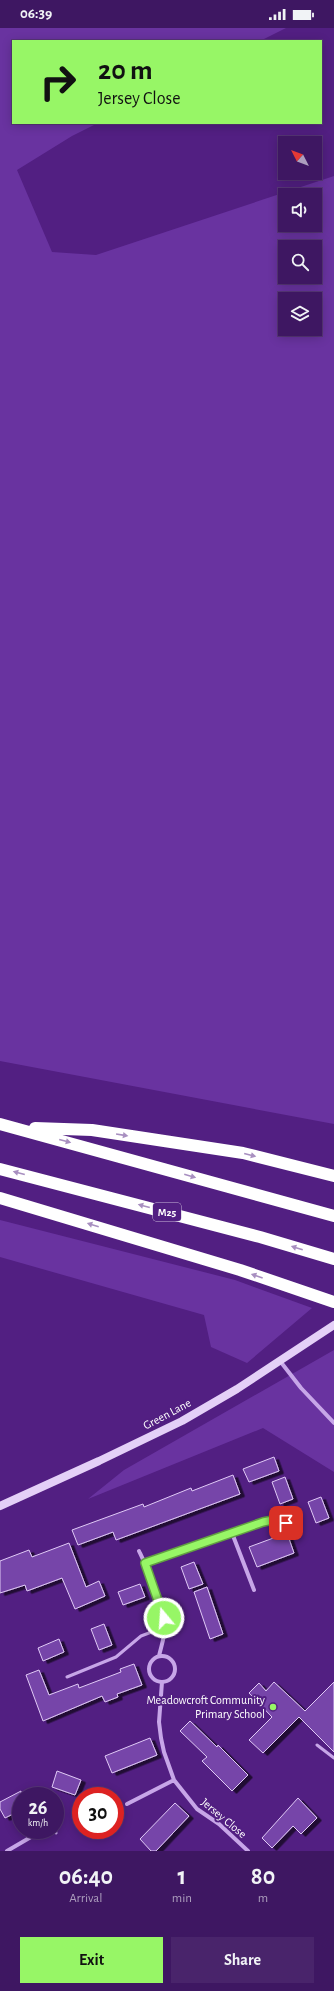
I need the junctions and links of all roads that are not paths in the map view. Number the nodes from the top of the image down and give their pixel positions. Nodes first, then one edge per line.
1 (0, 1124) edge
2 (13, 1127) junction
3 (0, 1169) edge
4 (334, 1176) edge
5 (0, 1198) edge
6 (334, 1216) edge
7 (334, 1259) edge
8 (334, 1302) edge
9 (334, 1325) edge
10 (280, 1361) junction
11 (334, 1423) edge
12 (0, 1506) edge
13 (232, 1533) junction
14 (297, 1538) dead end
15 (139, 1550) dead end
16 (145, 1563) junction
17 (254, 1590) dead end
18 (165, 1627) junction
19 (159, 1656) junction
20 (66, 1677) dead end
21 (162, 1682) junction
22 (317, 1745) dead end
23 (334, 1758) edge
24 (174, 1780) junction
25 (126, 1804) dead end
26 (27, 1839) edge
27 (6, 1851) edge
28 (248, 1851) edge

1 - 2 highway
2 -> 4 highway
2 -> 6 highway
7 -> 3 highway, M25
8 -> 5 highway
9 - 10 street, Green Lane
10 - 11 street
10 - 12 street, Green Lane
13 - 14 street
13 - 16 street
13 - 17 street
15 - 16 street
16 - 18 street
18 - 19 street
18 - 20 lane
19 - 21 street
19 - 21 street
21 - 24 street, Jersey Close
22 - 23 lane
24 - 25 street
24 - 28 street, Jersey Close
26 - 27 street

